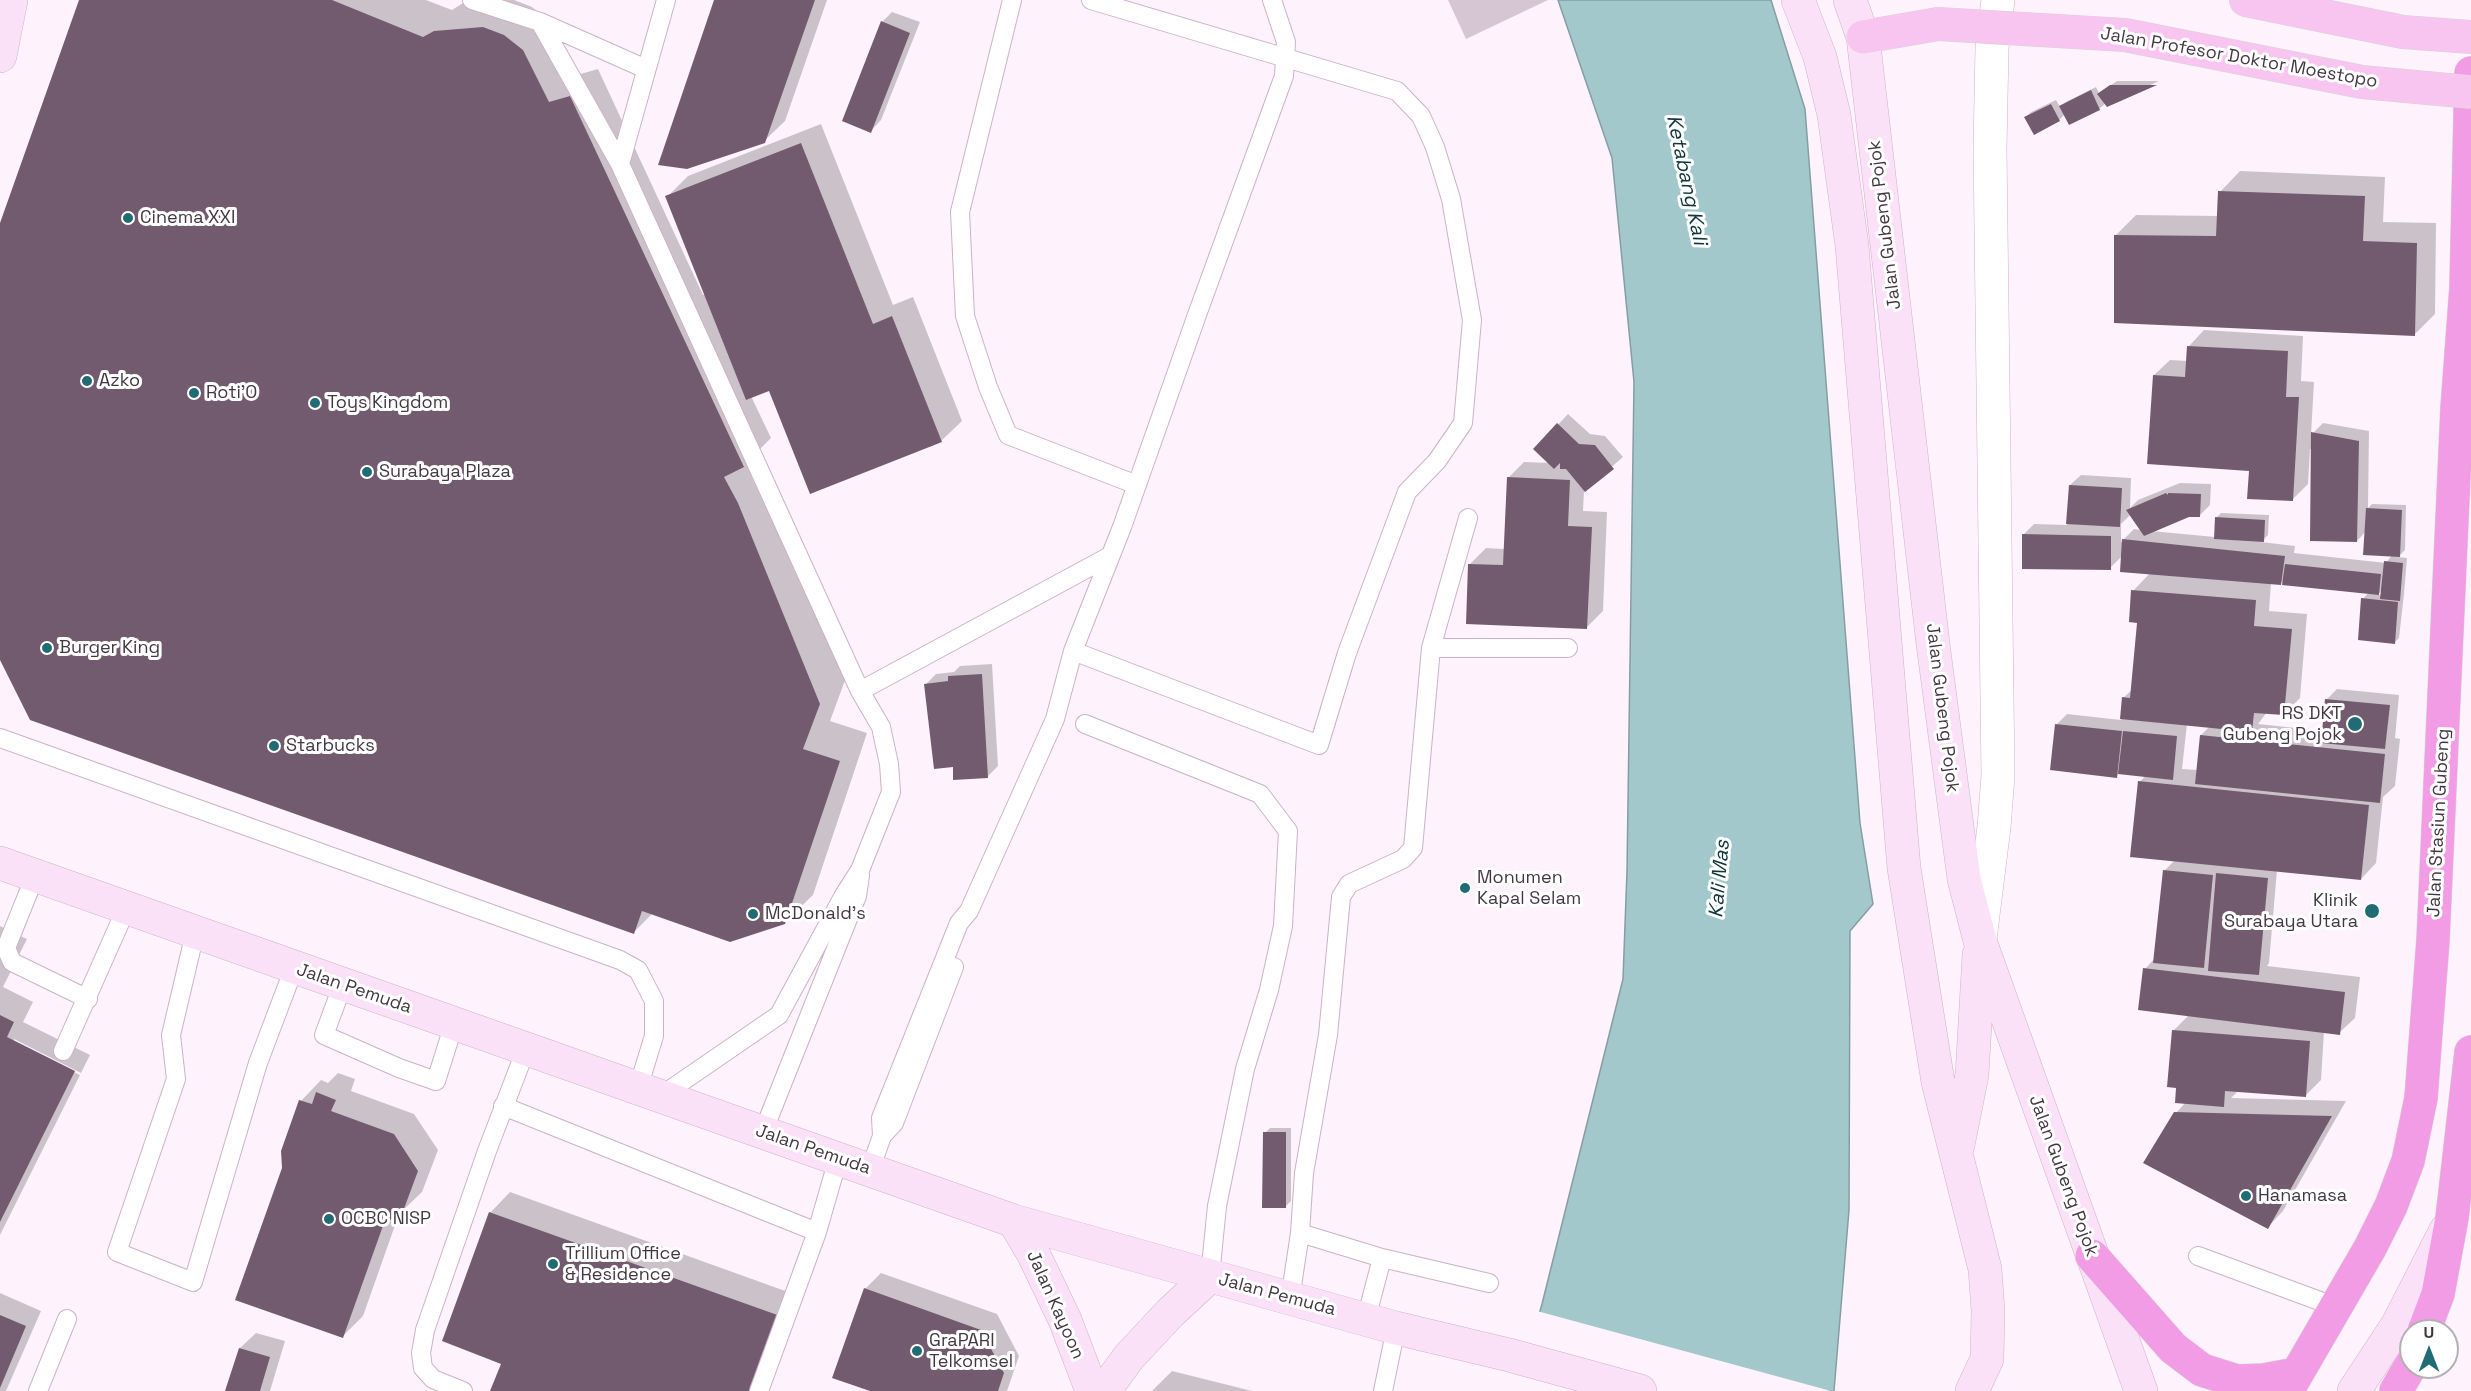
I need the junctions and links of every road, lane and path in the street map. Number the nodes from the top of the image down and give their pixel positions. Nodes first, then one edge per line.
1 (11, 0) edge
2 (472, 0) edge
3 (666, 0) edge
4 (1011, 0) edge
5 (1091, 0) edge
6 (1272, 0) edge
7 (1798, 0) edge
8 (1850, 0) edge
9 (1998, 0) edge
10 (2246, 0) edge
11 (540, 22) junction
12 (1863, 37) junction
13 (2471, 37) edge
14 (0, 56) edge
15 (1286, 57) junction
16 (646, 69) junction
17 (2471, 73) edge
18 (2471, 92) edge
19 (620, 164) junction
20 (1137, 485) junction
21 (1468, 518) dead end
22 (1110, 556) junction
23 (1431, 648) junction
24 (1568, 648) dead end
25 (1072, 651) junction
26 (860, 692) junction
27 (1085, 724) dead end
28 (0, 738) edge
29 (0, 863) edge
30 (860, 870) junction
31 (35, 876) junction
32 (126, 909) junction
33 (195, 933) junction
34 (1980, 941) junction
35 (294, 968) junction
36 (342, 984) junction
37 (88, 999) junction
38 (454, 1024) junction
39 (526, 1049) junction
40 (63, 1051) dead end
41 (2471, 1052) edge
42 (649, 1092) junction
43 (503, 1106) junction
44 (764, 1132) junction
45 (1956, 1153) junction
46 (838, 1159) junction
47 (870, 1170) junction
48 (2452, 1218) junction
49 (1014, 1221) junction
50 (817, 1232) junction
51 (1300, 1233) junction
52 (2092, 1256) junction
53 (2198, 1256) dead end
54 (1382, 1257) junction
55 (1209, 1276) junction
56 (1490, 1283) dead end
57 (1290, 1299) junction
58 (2336, 1306) junction
59 (67, 1318) dead end
60 (2429, 1319) edge
61 (1381, 1323) junction
62 (2292, 1382) edge
63 (38, 1391) edge
64 (463, 1391) edge
65 (759, 1391) edge
66 (1092, 1391) edge
67 (1104, 1391) edge
68 (1383, 1391) edge
69 (1640, 1391) edge
70 (1971, 1391) edge
71 (2141, 1391) edge
72 (2354, 1391) edge

1 - 14 main road
2 - 11 lane
3 - 16 lane
4 - 20 lane
5 - 15 lane
6 - 15 lane
7 - 45 main road, Jalan Gubeng Pojok
8 - 12 main road, Jalan Gubeng Pojok
9 - 34 street
10 - 13 main road
11 - 16 lane
11 - 19 lane
12 - 18 main road, Jalan Profesor Doktor Moestopo, bridge
12 - 34 main road, Jalan Gubeng Pojok
15 - 20 lane
15 - 25 lane
16 - 19 lane
17 - 58 highway, Jalan Stasiun Gubeng
19 - 26 lane
20 - 22 lane
21 - 23 lane
22 - 25 lane
22 - 26 lane
23 - 24 lane
23 - 51 lane
25 - 47 lane
26 - 30 lane
27 - 55 lane
28 - 42 lane
29 - 31 main road, Jalan Pemuda
30 - 42 lane
30 - 44 lane
31 - 32 main road, Jalan Pemuda
31 - 37 lane
32 - 33 main road, Jalan Pemuda
32 - 37 lane
33 - 35 main road, Jalan Pemuda
33 - 35 lane
34 - 45 main road
34 - 52 main road, Jalan Gubeng Pojok
35 - 36 main road, Jalan Pemuda
36 - 38 main road, Jalan Pemuda
36 - 38 lane
37 - 40 lane
38 - 39 main road, Jalan Pemuda
39 - 42 main road, Jalan Pemuda
39 - 43 lane
41 - 48 highway
42 - 44 main road, Jalan Pemuda
43 - 50 lane
43 - 64 lane
44 - 46 main road, Jalan Pemuda
45 - 70 main road, Jalan Gubeng Pojok
46 - 47 main road, Jalan Pemuda
46 - 50 lane
47 - 49 main road, Jalan Pemuda
48 - 60 highway
48 - 72 main road
49 - 55 main road, Jalan Pemuda
49 - 66 main road, Jalan Kayoon
50 - 65 lane
51 - 54 lane
51 - 57 lane
52 - 62 highway
52 - 71 main road, Jalan Gubeng Pojok
53 - 58 lane
54 - 56 lane
54 - 61 lane
55 - 57 main road, Jalan Pemuda
55 - 67 main road
57 - 61 main road, Jalan Pemuda
58 - 62 highway, Jalan Stasiun Gubeng
59 - 63 lane
61 - 68 lane
61 - 69 main road, Jalan Pemuda

